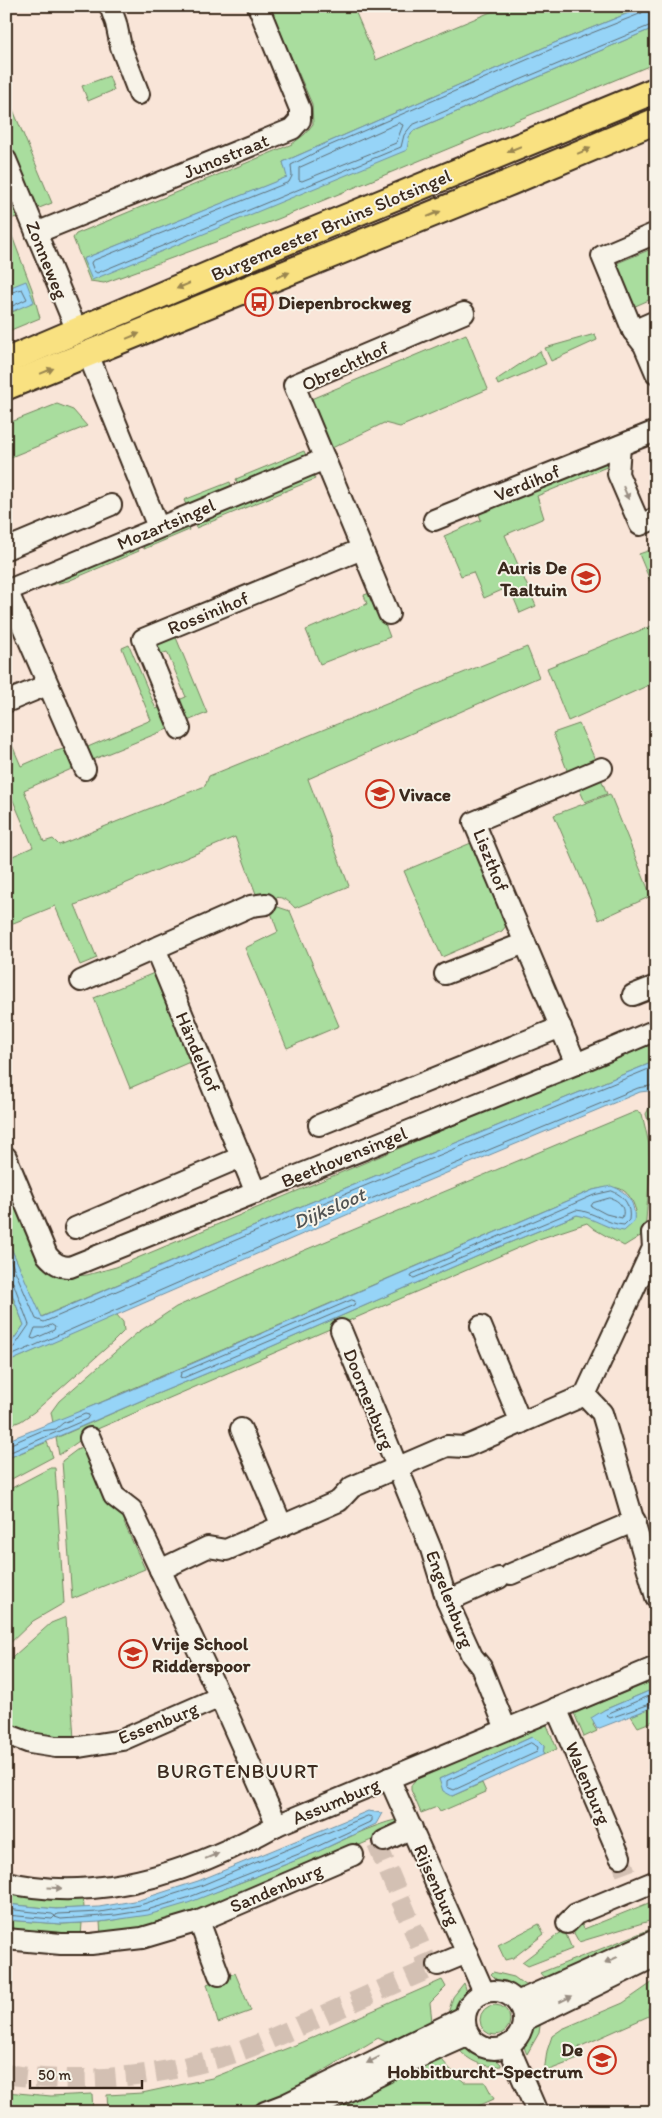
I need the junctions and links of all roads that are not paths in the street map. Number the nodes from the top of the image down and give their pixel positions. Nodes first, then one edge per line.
1 (110, 6) edge
2 (258, 6) edge
3 (656, 90) edge
4 (139, 94) dead end
5 (656, 120) edge
6 (6, 160) edge
7 (36, 233) junction
8 (656, 234) edge
9 (464, 313) dead end
10 (656, 321) edge
11 (77, 331) junction
12 (633, 331) junction
13 (88, 354) junction
14 (6, 361) edge
15 (656, 373) edge
16 (6, 387) edge
17 (656, 431) edge
18 (620, 446) junction
19 (325, 459) junction
20 (111, 505) dead end
21 (656, 518) edge
22 (434, 520) dead end
23 (158, 527) junction
24 (6, 549) edge
25 (362, 549) junction
26 (7, 590) edge
27 (389, 614) dead end
28 (47, 685) junction
29 (6, 702) edge
30 (180, 729) dead end
31 (602, 768) dead end
32 (85, 769) dead end
33 (266, 904) dead end
34 (525, 943) junction
35 (155, 948) junction
36 (445, 974) dead end
37 (81, 981) dead end
38 (656, 986) edge
39 (633, 995) dead end
40 (561, 1027) junction
41 (656, 1030) edge
42 (576, 1064) junction
43 (319, 1125) dead end
44 (6, 1157) edge
45 (241, 1157) junction
46 (256, 1193) junction
47 (75, 1228) dead end
48 (652, 1233) dead end
49 (481, 1326) dead end
50 (341, 1330) dead end
51 (584, 1395) junction
52 (521, 1423) junction
53 (241, 1429) dead end
54 (90, 1438) dead end
55 (398, 1468) junction
56 (635, 1521) junction
57 (282, 1526) junction
58 (160, 1570) junction
59 (656, 1597) edge
60 (447, 1600) junction
61 (656, 1667) edge
62 (220, 1697) junction
63 (556, 1708) junction
64 (506, 1729) junction
65 (6, 1734) edge
66 (389, 1778) junction
67 (277, 1825) junction
68 (412, 1828) junction
69 (384, 1840) dead end
70 (353, 1855) dead end
71 (627, 1873) junction
72 (656, 1881) edge
73 (6, 1882) edge
74 (199, 1921) junction
75 (567, 1923) dead end
76 (6, 1939) edge
77 (656, 1940) edge
78 (467, 1952) junction
79 (656, 1956) edge
80 (438, 1965) tunnel mouth
81 (219, 1975) dead end
82 (484, 1992) junction
83 (517, 2002) junction
84 (523, 2022) junction
85 (467, 2026) junction
86 (508, 2045) junction
87 (265, 2112) edge
88 (306, 2112) edge
89 (537, 2112) edge

1 - 4 street
2 - 7 street, Junostraat
3 -> 11 main road, Burgemeester Bruins Slotsingel
13 -> 5 main road, Burgemeester Bruins Slotsingel
6 - 7 street, Zonneweg
7 - 11 street, Zonneweg
8 - 12 street
9 - 19 street, Obrechthof
10 - 12 street
11 - 13 main road
11 - 14 main road, Burgemeester Bruins Slotsingel
12 - 15 street
16 -> 13 main road, Burgemeester Bruins Slotsingel
13 - 23 street
17 - 18 street, Verdihof
18 -> 21 street
18 - 22 street, Verdihof
19 - 23 street, Mozartsingel
19 - 25 street
20 - 24 street
23 - 26 street, Mozartsingel
25 - 27 street
25 - 30 street, Rossinihof
26 - 28 street
28 - 29 street
28 - 32 street
31 - 34 street, Liszthof
33 - 35 street
34 - 36 street
34 - 40 street, Liszthof
35 - 37 street
35 - 45 street, Händelhof
38 - 39 street
40 - 42 street, Liszthof
40 - 43 street
41 - 42 street, Beethovensingel
42 - 46 street, Beethovensingel
44 - 46 street, Beethovensingel
45 - 46 street, Händelhof
45 - 47 street
48 - 51 street
49 - 52 street
50 - 55 street, Doornenburg
51 - 52 street, Doornenburg
51 - 56 street
52 - 55 street, Doornenburg
53 - 57 street
54 - 58 street
55 - 57 street, Doornenburg
55 - 60 street, Engelenburg
56 - 59 street
56 - 60 street
57 - 58 street, Doornenburg
58 - 62 street, Essenburg
60 - 64 street, Engelenburg
61 - 63 street, Assumburg
62 - 65 street, Essenburg
62 - 67 street, Essenburg
63 - 64 street, Assumburg
63 - 71 street, Walenburg
64 - 66 street, Assumburg
66 - 67 street, Assumburg
66 - 68 street, Rijsenburg
73 -> 67 street, Assumburg
68 - 69 street
68 - 78 street, Rijsenburg
70 - 74 street, Sandenburg
71 - 72 street
71 - 75 street
74 - 76 street, Sandenburg
74 - 81 street
77 -> 83 street
78 - 80 street
78 - 82 street, Rijsenburg
84 -> 79 street
82 - 83 street
82 - 85 street
83 - 84 street
84 - 86 street
85 - 86 street
85 -> 87 street
85 - 88 street
86 - 89 street

